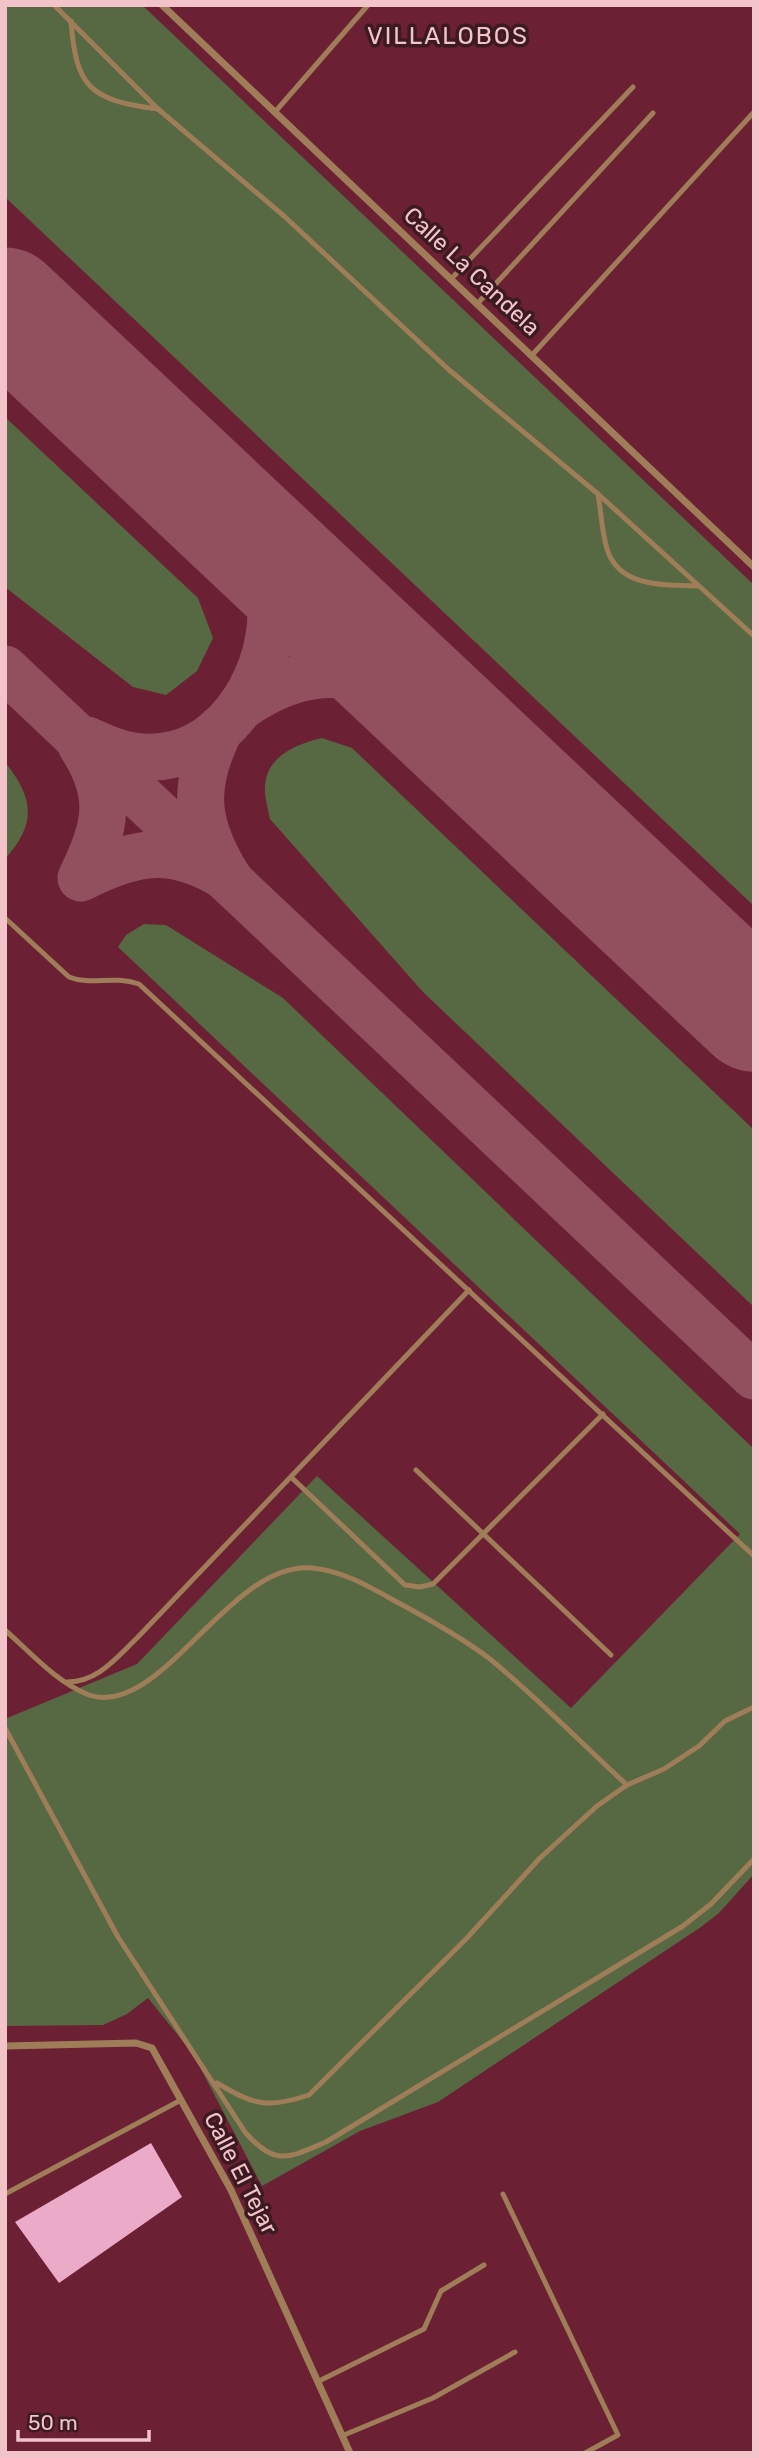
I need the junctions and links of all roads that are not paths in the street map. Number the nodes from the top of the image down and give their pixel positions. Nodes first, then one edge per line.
1 (54, 5) edge
2 (162, 5) edge
3 (368, 5) edge
4 (71, 21) junction
5 (632, 87) dead end
6 (158, 109) junction
7 (275, 112) junction
8 (754, 112) edge
9 (653, 113) dead end
10 (452, 278) junction
11 (478, 303) junction
12 (533, 354) junction
13 (597, 494) junction
14 (754, 566) edge
15 (698, 586) junction
16 (754, 636) edge
17 (5, 918) edge
18 (469, 1290) junction
19 (603, 1414) junction
20 (415, 1470) dead end
21 (292, 1478) junction
22 (483, 1533) junction
23 (754, 1556) edge
24 (5, 1630) edge
25 (611, 1655) dead end
26 (64, 1682) junction
27 (754, 1707) edge
28 (5, 1728) edge
29 (627, 1785) junction
30 (754, 1858) edge
31 (5, 2046) edge
32 (214, 2082) junction
33 (182, 2099) junction
34 (5, 2194) edge
35 (503, 2194) dead end
36 (484, 2265) dead end
37 (515, 2352) dead end
38 (319, 2381) junction
39 (344, 2435) junction
40 (350, 2453) edge
41 (585, 2453) edge

1 - 4 lane
2 - 7 street, Calle La Candela
3 - 7 lane
4 - 6 lane
4 - 6 lane
5 - 10 lane
6 - 13 lane
7 - 10 street, Calle La Candela
8 - 12 lane
9 - 11 lane
10 - 11 street, Calle La Candela
11 - 12 street, Calle La Candela
12 - 14 street, Calle La Candela
13 - 15 lane
13 - 15 lane
15 - 16 lane
17 - 18 lane
18 - 19 lane
18 - 21 lane
19 - 22 lane
19 - 23 lane
20 - 22 lane
21 - 22 lane
21 - 26 lane
22 - 25 lane
24 - 26 lane
26 - 29 lane
27 - 29 lane
28 - 32 lane
29 - 32 lane
30 - 32 lane
31 - 33 street, Calle El Tejar
33 - 34 lane
33 - 38 street, Calle El Tejar
35 - 41 lane
36 - 38 lane
37 - 39 lane
38 - 39 street, Calle El Tejar
39 - 40 street, Calle El Tejar

